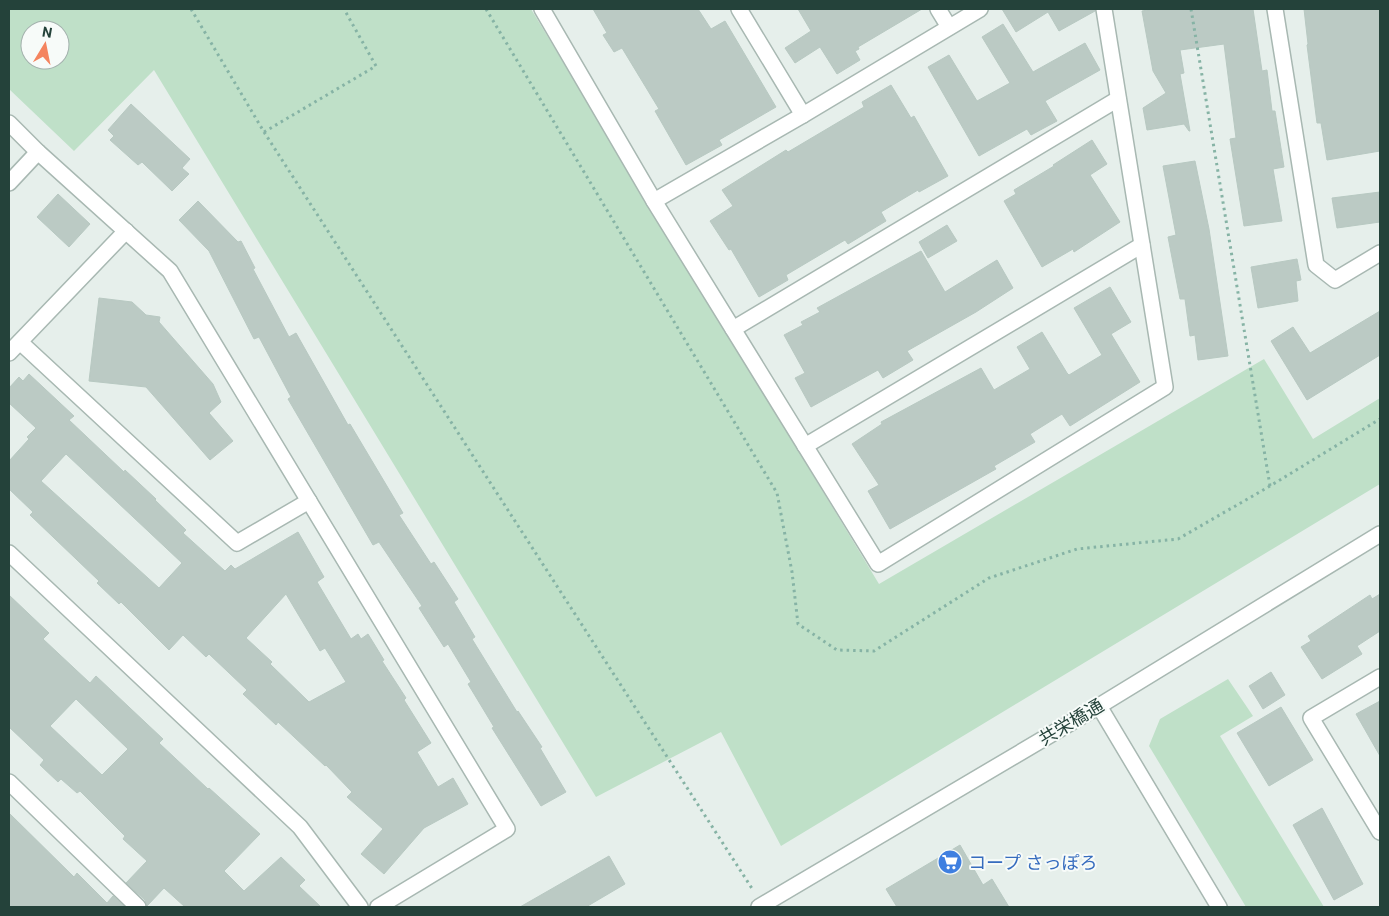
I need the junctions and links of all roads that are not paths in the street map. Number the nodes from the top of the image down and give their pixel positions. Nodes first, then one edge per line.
1 (542, 9) edge
2 (739, 9) edge
3 (938, 9) edge
4 (980, 9) edge
5 (1104, 9) edge
6 (1275, 9) edge
7 (949, 27) junction
8 (1118, 99) junction
9 (803, 115) junction
10 (9, 123) edge
11 (38, 152) junction
12 (9, 182) edge
13 (654, 202) junction
14 (126, 231) junction
15 (1142, 245) junction
16 (1380, 253) edge
17 (733, 329) junction
18 (20, 342) junction
19 (9, 353) edge
20 (805, 446) junction
21 (309, 501) junction
22 (1380, 534) edge
23 (9, 553) edge
24 (1380, 677) edge
25 (1099, 706) junction
26 (9, 782) edge
27 (1380, 832) edge
28 (770, 904) edge
29 (138, 907) edge
30 (360, 907) edge
31 (378, 907) edge
32 (1219, 907) edge

1 - 13 street
2 - 9 street
3 - 7 street
4 - 7 street
5 - 8 street
6 - 16 street
7 - 9 street
8 - 15 street
8 - 17 street
9 - 13 street
10 - 11 street
11 - 12 street
11 - 14 street
13 - 17 street
14 - 18 street
14 - 21 street
15 - 20 street
15 - 20 street
17 - 20 street
18 - 19 street
18 - 21 street
21 - 31 street
22 - 25 street, 共栄橋通
23 - 30 street
24 - 27 street
25 - 28 street, 共栄橋通
25 - 32 street
26 - 29 street

